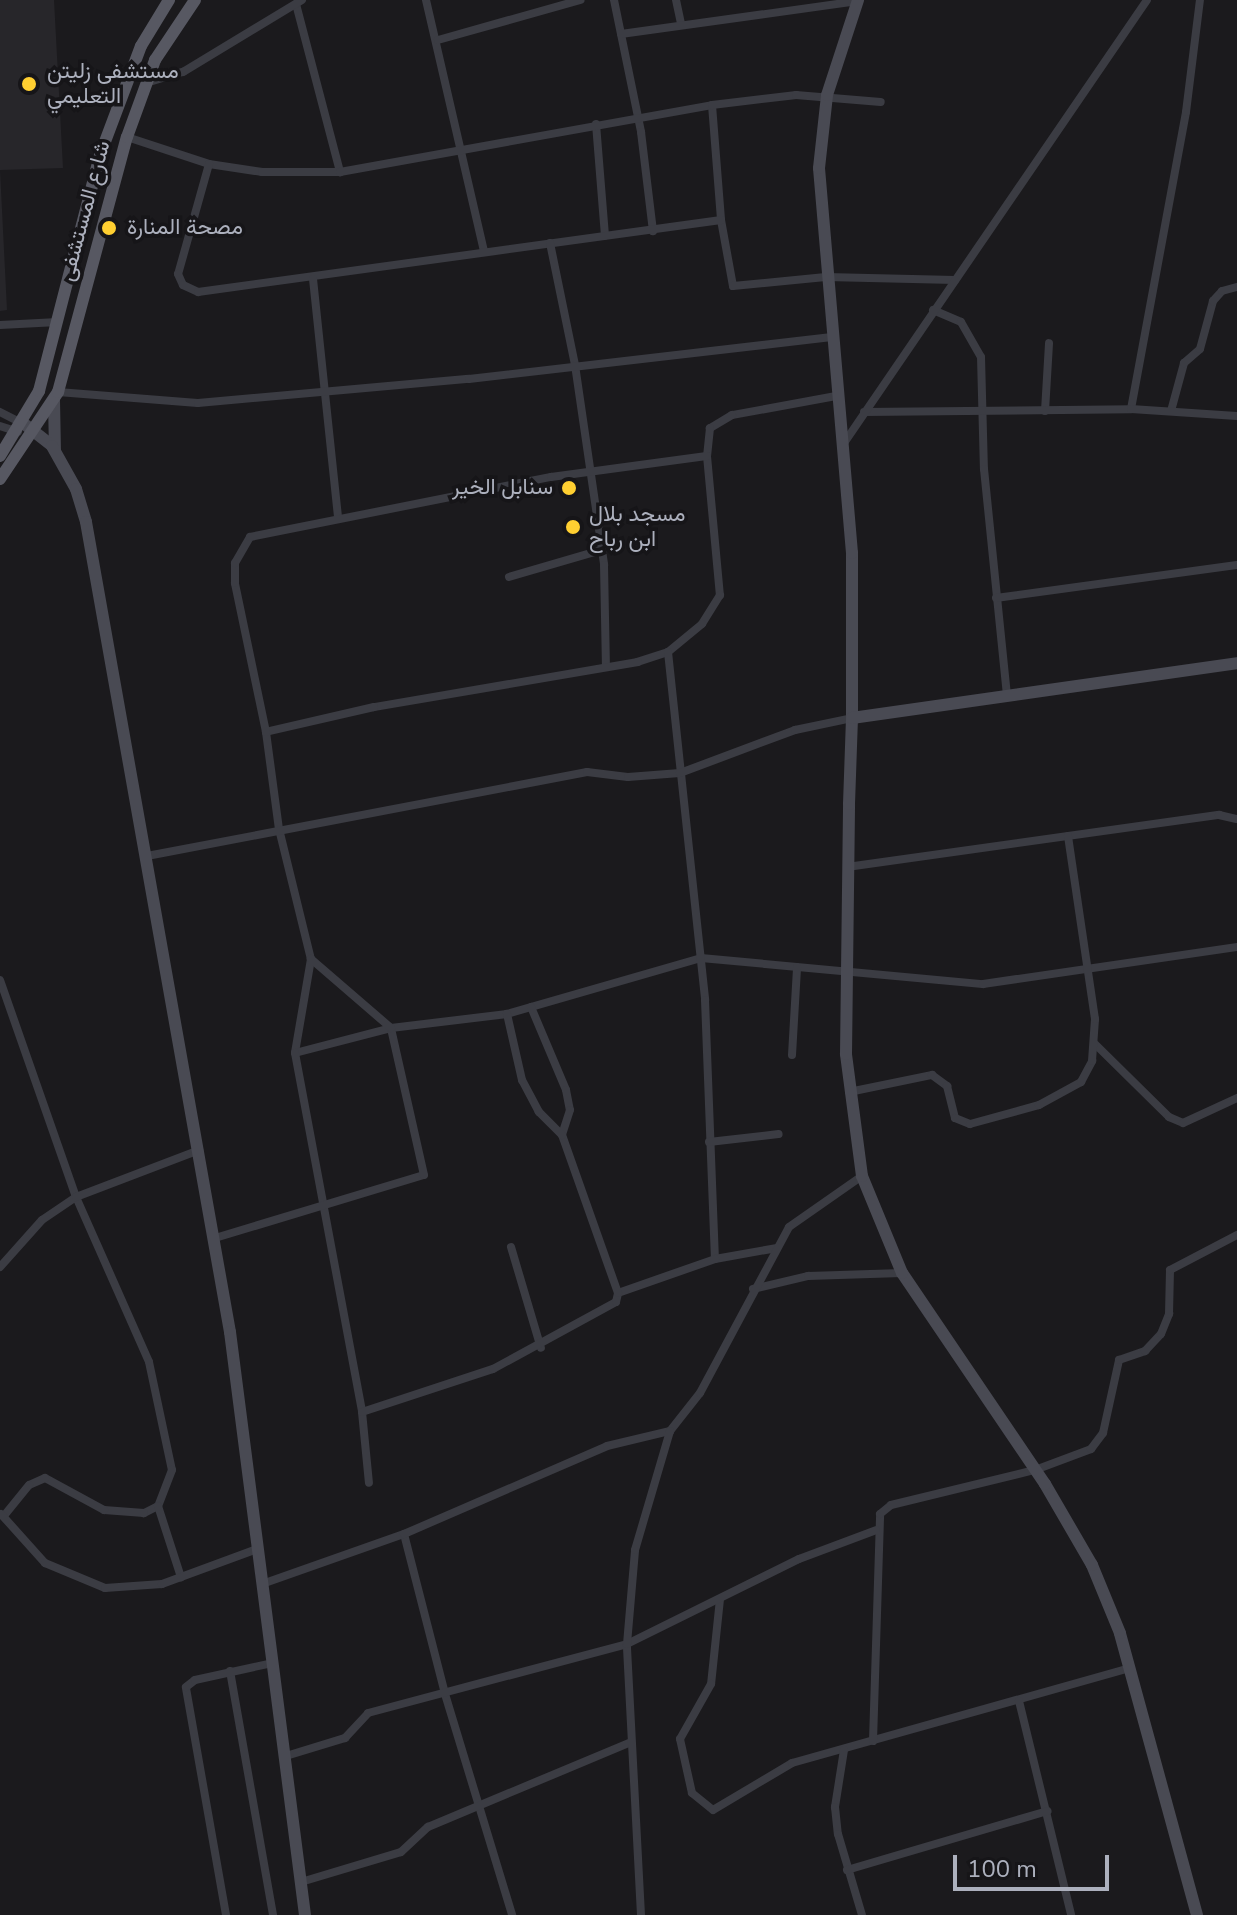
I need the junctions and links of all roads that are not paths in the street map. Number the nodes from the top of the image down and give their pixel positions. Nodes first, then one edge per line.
1 (169, 0) edge
2 (195, 0) edge
3 (426, 0) edge
4 (580, 0) edge
5 (614, 0) edge
6 (676, 0) edge
7 (1147, 0) edge
8 (1200, 0) edge
9 (858, 1) edge
10 (299, 2) edge
11 (681, 23) junction
12 (621, 34) junction
13 (438, 40) junction
14 (146, 83) junction
15 (827, 95) junction
16 (881, 102) dead end
17 (712, 105) junction
18 (637, 118) junction
19 (596, 124) junction
20 (127, 137) junction
21 (461, 148) junction
22 (209, 164) junction
23 (340, 172) junction
24 (721, 220) junction
25 (653, 231) junction
26 (605, 236) junction
27 (550, 243) junction
28 (484, 251) junction
29 (826, 277) junction
30 (313, 279) junction
31 (955, 280) junction
32 (1237, 287) edge
33 (933, 310) junction
34 (58, 322) junction
35 (0, 325) edge
36 (830, 337) junction
37 (1049, 343) dead end
38 (575, 365) junction
39 (327, 393) junction
40 (56, 396) junction
41 (836, 396) junction
42 (1131, 409) junction
43 (1045, 411) junction
44 (1171, 411) junction
45 (0, 412) edge
46 (864, 412) junction
47 (985, 414) junction
48 (1237, 416) edge
49 (0, 426) edge
50 (20, 427) junction
51 (33, 435) junction
52 (842, 447) junction
53 (55, 450) junction
54 (0, 456) edge
55 (707, 456) junction
56 (588, 470) junction
57 (0, 479) edge
58 (338, 518) junction
59 (598, 551) junction
60 (1237, 565) edge
61 (509, 577) dead end
62 (996, 598) junction
63 (668, 652) junction
64 (1237, 663) edge
65 (606, 667) junction
66 (1007, 694) junction
67 (852, 718) junction
68 (266, 732) junction
69 (680, 773) junction
70 (1237, 819) edge
71 (279, 829) junction
72 (1068, 836) junction
73 (147, 856) junction
74 (847, 867) junction
75 (1237, 947) edge
76 (701, 958) junction
77 (311, 959) junction
78 (797, 967) junction
79 (1091, 968) junction
80 (845, 971) junction
81 (0, 980) edge
82 (531, 1007) junction
83 (507, 1014) junction
84 (391, 1028) junction
85 (1095, 1044) junction
86 (295, 1053) junction
87 (792, 1055) dead end
88 (849, 1092) junction
89 (1237, 1098) edge
90 (779, 1134) dead end
91 (562, 1135) junction
92 (709, 1142) junction
93 (199, 1150) junction
94 (862, 1176) junction
95 (76, 1197) junction
96 (321, 1210) junction
97 (1237, 1235) edge
98 (215, 1238) junction
99 (511, 1247) dead end
100 (777, 1248) junction
101 (715, 1259) junction
102 (2, 1260) edge
103 (902, 1273) junction
104 (753, 1289) junction
105 (618, 1293) junction
106 (541, 1348) junction
107 (362, 1412) junction
108 (670, 1431) junction
109 (1035, 1470) junction
110 (369, 1483) dead end
111 (158, 1506) junction
112 (2, 1515) edge
113 (876, 1530) junction
114 (404, 1534) junction
115 (257, 1549) junction
116 (181, 1577) junction
117 (262, 1584) junction
118 (720, 1599) junction
119 (627, 1644) junction
120 (272, 1663) junction
121 (1130, 1668) junction
122 (230, 1671) junction
123 (445, 1694) junction
124 (1019, 1701) junction
125 (873, 1741) junction
126 (629, 1743) junction
127 (844, 1750) junction
128 (286, 1756) junction
129 (479, 1804) junction
130 (1047, 1811) junction
131 (847, 1870) junction
132 (301, 1882) junction
133 (226, 1915) edge
134 (273, 1915) edge
135 (305, 1915) edge
136 (512, 1915) edge
137 (641, 1915) edge
138 (862, 1915) edge
139 (1071, 1915) edge
140 (1197, 1915) edge

1 - 34 main road, شارع المستشفى
2 - 14 main road, شارع المستشفى
3 - 13 street
4 - 13 street
5 - 12 street
6 - 11 street
7 - 31 street
8 - 42 street
9 - 11 street
9 - 15 street
10 - 14 street
10 - 23 street
11 - 12 street
12 - 18 street
13 - 21 street
14 - 20 main road, شارع المستشفى
15 - 16 street
15 - 17 street
15 - 29 street
17 - 18 street
17 - 24 street
18 - 19 street
18 - 25 street
19 - 21 street
19 - 26 street
20 - 22 street
20 - 40 main road, شارع المستشفى
21 - 23 street
21 - 28 street
22 - 23 street
22 - 30 street
24 - 25 street
24 - 29 street
25 - 26 street
26 - 27 street
27 - 28 street
27 - 38 street
28 - 30 street
29 - 31 street
29 - 36 street
30 - 39 street
31 - 33 street
32 - 44 street
33 - 46 street
33 - 47 street
34 - 35 street
34 - 50 main road, شارع المستشفى
36 - 38 street
36 - 41 street
37 - 43 street
38 - 39 street
38 - 56 street
39 - 40 street
39 - 58 street
40 - 51 main road, شارع المستشفى
40 - 53 street
41 - 52 street
41 - 55 street
42 - 43 street
42 - 44 street
43 - 47 street
44 - 48 street
45 - 50 street
46 - 47 street
46 - 52 street
47 - 62 street
49 - 50 street
50 - 51 street
50 - 54 main road, شارع المستشفى
51 - 53 street
51 - 57 main road, شارع المستشفى
52 - 67 street
53 - 73 street
55 - 56 street
55 - 63 street
56 - 58 street
56 - 59 street
58 - 68 street
59 - 61 street
59 - 65 street
60 - 62 street
62 - 66 street
63 - 65 street
63 - 69 street
64 - 66 street
65 - 68 street
66 - 67 street
67 - 69 street
67 - 74 street
68 - 71 street
69 - 71 street
69 - 76 street
70 - 72 street
71 - 73 street
71 - 77 street
72 - 74 street
72 - 79 street
73 - 93 street
74 - 80 street
75 - 79 street
76 - 78 street
76 - 82 street
76 - 92 street
77 - 84 street
77 - 86 street
78 - 80 street
78 - 87 street
79 - 80 street
79 - 85 street
80 - 88 street
81 - 95 street
82 - 83 street
82 - 91 street
83 - 84 street
83 - 91 street
84 - 86 street
84 - 96 street
85 - 88 street
85 - 89 street
86 - 96 street
88 - 94 street
90 - 92 street
91 - 105 street
92 - 101 street
93 - 95 street
93 - 98 street
94 - 100 street
94 - 103 street
95 - 102 street
95 - 111 street
96 - 98 street
96 - 107 street
97 - 109 street
98 - 115 street
99 - 106 street
100 - 101 street
100 - 104 street
101 - 105 street
103 - 104 street
103 - 109 street
104 - 108 street
105 - 106 street
106 - 107 street
107 - 110 street
108 - 114 street
108 - 119 street
109 - 113 street
109 - 121 street
111 - 112 street
111 - 116 street
112 - 116 street
113 - 118 street
113 - 125 street
114 - 117 street
114 - 123 street
115 - 116 street
115 - 117 street
117 - 120 street
118 - 119 street
118 - 127 street
119 - 123 street
119 - 126 street
120 - 122 street
120 - 128 street
121 - 124 street
121 - 140 street
122 - 133 street
122 - 134 street
123 - 128 street
123 - 129 street
124 - 125 street
124 - 130 street
125 - 127 street
126 - 129 street
126 - 137 street
127 - 131 street
128 - 132 street
129 - 132 street
129 - 136 street
130 - 131 street
130 - 139 street
131 - 138 street
132 - 135 street

